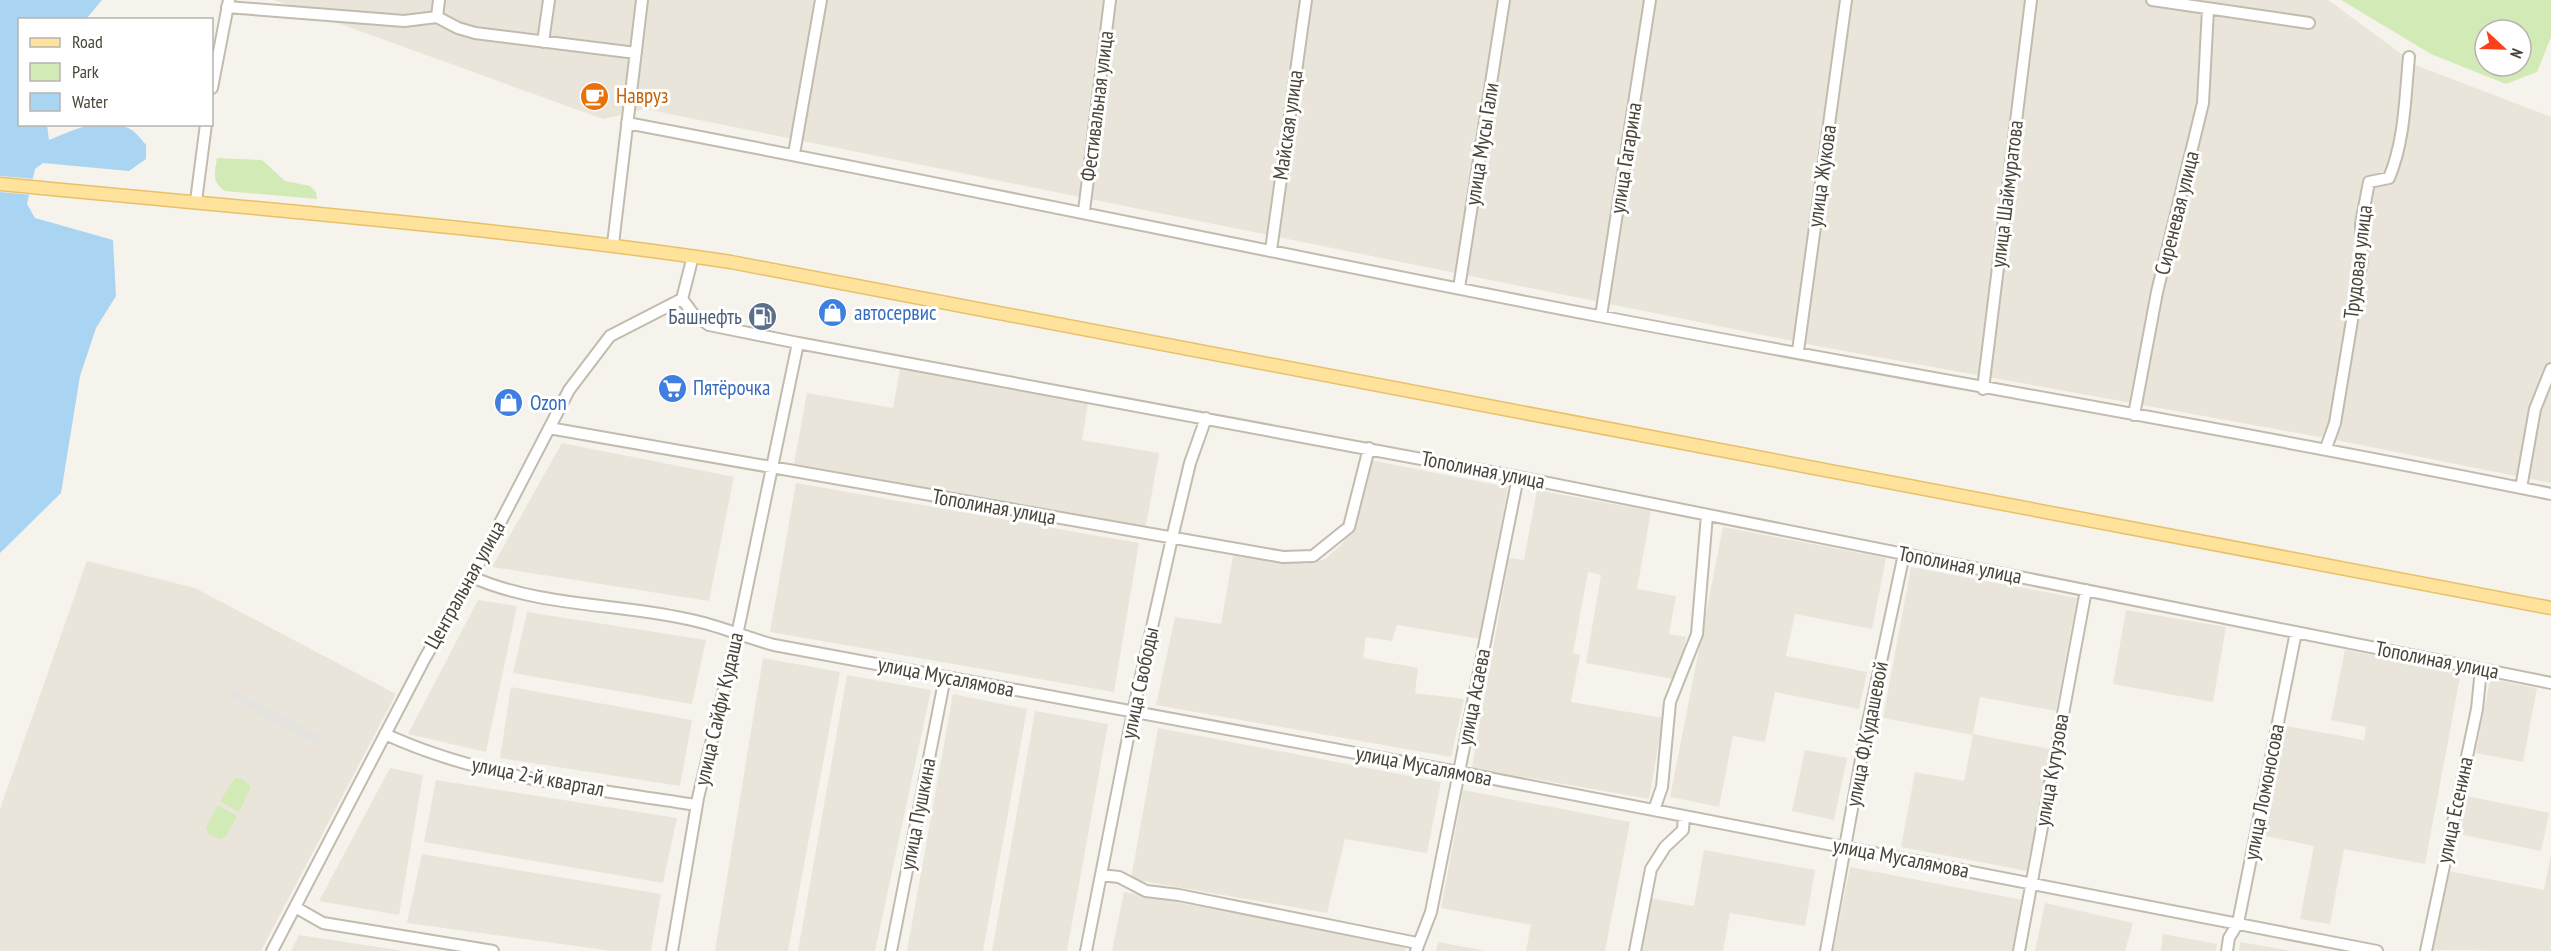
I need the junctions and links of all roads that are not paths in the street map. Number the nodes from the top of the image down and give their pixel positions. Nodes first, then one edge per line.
1 (439, 0) edge
2 (549, 0) edge
3 (642, 0) edge
4 (821, 0) edge
5 (1110, 0) edge
6 (1306, 0) edge
7 (1504, 0) edge
8 (1650, 0) edge
9 (1846, 0) edge
10 (2031, 0) edge
11 (2152, 0) edge
12 (228, 4) edge
13 (2208, 9) junction
14 (437, 17) junction
15 (2309, 23) dead end
16 (543, 42) junction
17 (636, 53) junction
18 (2409, 57) dead end
19 (213, 83) edge
20 (627, 123) junction
21 (206, 126) edge
22 (794, 154) junction
23 (0, 184) edge
24 (196, 201) junction
25 (1084, 212) junction
26 (613, 244) junction
27 (1270, 250) junction
28 (693, 256) junction
29 (1460, 288) junction
30 (682, 299) junction
31 (1601, 316) junction
32 (798, 344) junction
33 (1798, 351) junction
34 (2551, 369) edge
35 (1983, 389) junction
36 (2134, 415) junction
37 (1206, 418) junction
38 (549, 428) junction
39 (1369, 448) junction
40 (2326, 448) junction
41 (772, 467) junction
42 (1518, 477) junction
43 (2521, 488) junction
44 (2551, 494) edge
45 (1707, 514) junction
46 (1172, 538) junction
47 (1904, 554) junction
48 (472, 576) junction
49 (2086, 590) junction
50 (2551, 608) edge
51 (2296, 632) junction
52 (737, 635) junction
53 (2481, 669) junction
54 (945, 677) junction
55 (2551, 683) edge
56 (1133, 712) junction
57 (385, 734) junction
58 (1458, 772) junction
59 (696, 805) junction
60 (1654, 810) junction
61 (1684, 816) junction
62 (1846, 847) junction
63 (1101, 876) junction
64 (2032, 883) junction
65 (295, 907) junction
66 (2238, 923) junction
67 (1416, 947) edge
68 (272, 951) edge
69 (493, 951) edge
70 (672, 951) edge
71 (891, 951) edge
72 (1086, 951) edge
73 (1635, 951) edge
74 (1826, 951) edge
75 (2019, 951) edge
76 (2227, 951) edge
77 (2377, 951) edge
78 (2426, 951) edge

1 - 14 street
2 - 16 street
3 - 17 street
4 - 22 street
5 - 25 street, Фестивальная улица
6 - 27 street, Майская улица
7 - 29 street, улица Мусы Гали
8 - 31 street, улица Гагарина
9 - 33 street, улица Жукова
10 - 35 street, улица Шаймуратова
11 - 13 street
12 - 14 street
12 - 19 street
13 - 15 street
13 - 36 street, Сиреневая улица
14 - 16 street
16 - 17 street
17 - 20 street
18 - 40 street, Трудовая улица
20 - 22 street
20 - 26 street
21 - 24 street
22 - 25 street
23 - 24 main road
24 - 26 main road
25 - 27 street
26 - 28 main road
27 - 29 street
28 - 30 street
28 - 50 main road
29 - 31 street
30 - 32 street, Тополиная улица
30 - 38 street, Центральная улица
31 - 33 street
32 - 37 street, Тополиная улица
32 - 41 street, улица Сайфи Кудаша
33 - 35 street
34 - 43 street
35 - 36 street
36 - 40 street
37 - 39 street, Тополиная улица
37 - 46 street, улица Свободы
38 - 41 street, Тополиная улица
38 - 48 street, Центральная улица
39 - 42 street, Тополиная улица
39 - 46 street, Тополиная улица
40 - 43 street
41 - 46 street, Тополиная улица
41 - 52 street, улица Сайфи Кудаша
42 - 45 street, Тополиная улица
42 - 58 street, улица Асаева
43 - 44 street
45 - 47 street, Тополиная улица
45 - 60 street
46 - 56 street, улица Свободы
47 - 49 street, Тополиная улица
47 - 62 street, улица Ф.Кудашевой
48 - 52 street, улица Мусалямова
48 - 57 street, Центральная улица
49 - 51 street, Тополиная улица
49 - 64 street, улица Кутузова
51 - 53 street, Тополиная улица
51 - 66 street, улица Ломоносова
52 - 54 street, улица Мусалямова
52 - 59 street, улица Сайфи Кудаша
53 - 55 street, Тополиная улица
53 - 78 street, улица Есенина
54 - 56 street, улица Мусалямова
54 - 71 street, улица Пушкина
56 - 58 street, улица Мусалямова
56 - 63 street, улица Свободы
57 - 59 street, улица 2-й квартал
57 - 65 street, Центральная улица
58 - 60 street, улица Мусалямова
58 - 67 street, улица Асаева
59 - 70 street, улица Сайфи Кудаша
60 - 61 street, улица Мусалямова
61 - 62 street, улица Мусалямова
61 - 73 street
62 - 64 street, улица Мусалямова
62 - 74 street, улица Ф.Кудашевой
63 - 67 street
63 - 72 street, улица Свободы
64 - 66 street, улица Мусалямова
64 - 75 street, улица Кутузова
65 - 68 street, Центральная улица
65 - 69 street
66 - 76 street, улица Ломоносова
66 - 77 street, улица Мусалямова

